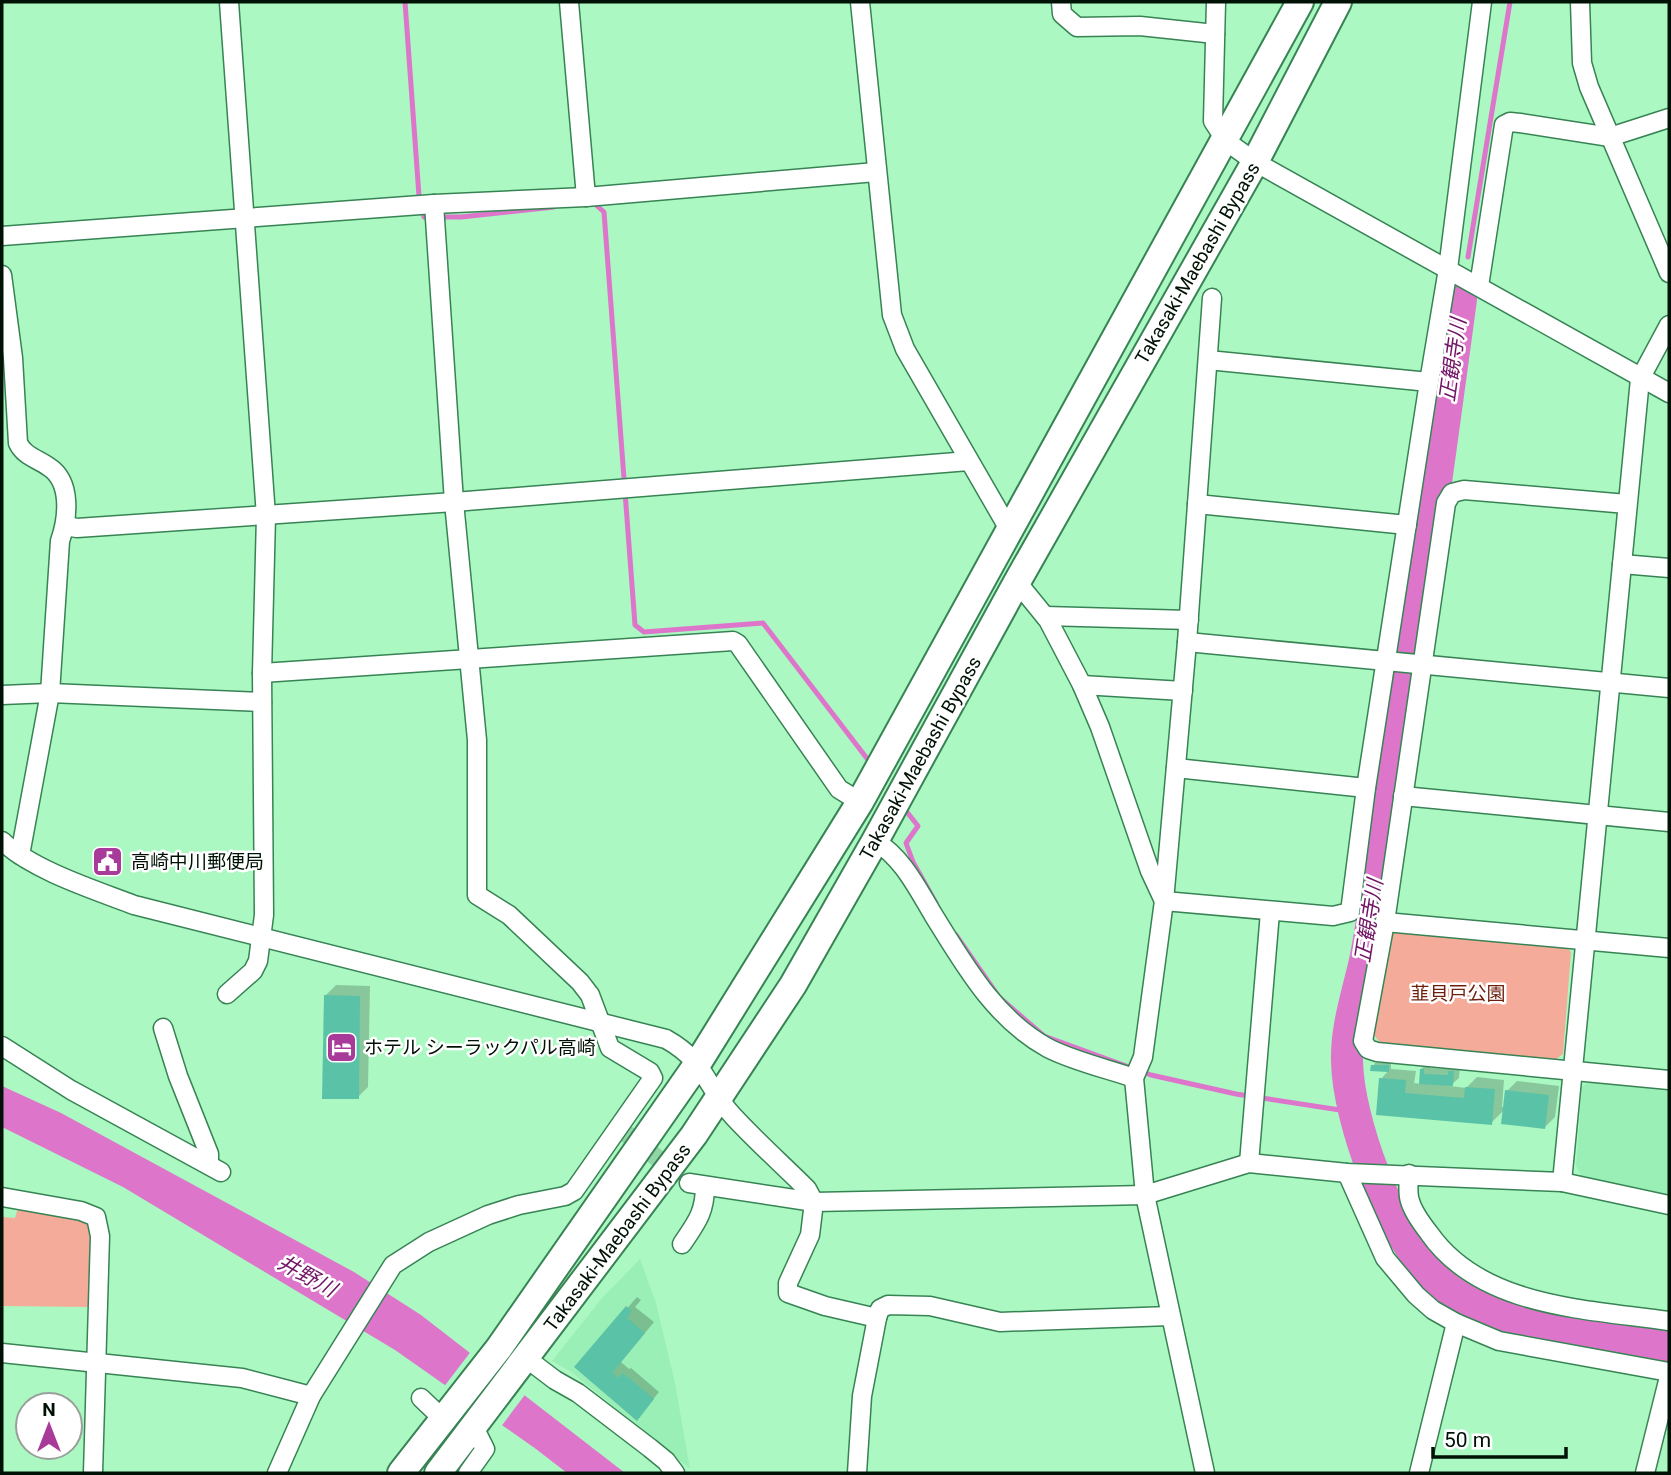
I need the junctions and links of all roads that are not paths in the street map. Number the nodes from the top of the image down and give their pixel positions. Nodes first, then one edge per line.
1 (229, 2) edge
2 (569, 2) edge
3 (860, 2) edge
4 (1060, 2) edge
5 (1216, 2) edge
6 (1300, 2) edge
7 (1338, 2) edge
8 (1482, 2) edge
9 (1580, 2) edge
10 (1215, 34) junction
11 (1669, 118) edge
12 (1611, 137) junction
13 (1226, 141) junction
14 (1255, 162) junction
15 (876, 172) junction
16 (586, 197) junction
17 (434, 204) junction
18 (245, 218) junction
19 (2, 236) edge
20 (1668, 267) edge
21 (1448, 269) junction
22 (2, 275) edge
23 (1479, 286) junction
24 (1212, 298) dead end
25 (1669, 325) edge
26 (1208, 360) junction
27 (1640, 379) junction
28 (1429, 382) junction
29 (1669, 393) edge
30 (969, 461) junction
31 (454, 502) junction
32 (1197, 505) junction
33 (1627, 505) junction
34 (266, 516) junction
35 (1407, 525) junction
36 (65, 526) junction
37 (1010, 531) junction
38 (1622, 564) junction
39 (1669, 568) edge
40 (1017, 582) junction
41 (1045, 616) junction
42 (1189, 620) junction
43 (1187, 642) junction
44 (469, 660) junction
45 (1390, 662) junction
46 (1420, 664) junction
47 (262, 673) junction
48 (1611, 682) junction
49 (1082, 685) junction
50 (1669, 688) edge
51 (1183, 691) junction
52 (50, 693) junction
53 (2, 695) edge
54 (262, 702) junction
55 (1176, 768) junction
56 (1366, 788) junction
57 (1403, 796) junction
58 (860, 802) junction
59 (1597, 815) junction
60 (1669, 822) edge
61 (2, 841) edge
62 (875, 841) junction
63 (20, 855) junction
64 (1164, 901) junction
65 (1270, 912) junction
66 (1385, 922) junction
67 (262, 936) junction
68 (1585, 941) junction
69 (1669, 948) edge
70 (227, 994) dead end
71 (599, 1021) junction
72 (163, 1028) dead end
73 (2, 1046) edge
74 (698, 1063) junction
75 (1572, 1070) junction
76 (1135, 1077) junction
77 (1669, 1080) edge
78 (720, 1098) junction
79 (1249, 1163) junction
80 (1353, 1172) junction
81 (1401, 1174) junction
82 (1563, 1182) junction
83 (1145, 1195) junction
84 (2, 1197) edge
85 (814, 1202) junction
86 (1669, 1205) edge
87 (682, 1244) dead end
88 (1170, 1316) junction
89 (877, 1318) junction
90 (1669, 1321) edge
91 (1456, 1324) junction
92 (2, 1353) edge
93 (524, 1361) junction
94 (97, 1362) junction
95 (1669, 1374) edge
96 (311, 1396) junction
97 (421, 1398) dead end
98 (447, 1414) junction
99 (474, 1427) junction
100 (93, 1473) edge
101 (278, 1473) edge
102 (401, 1473) edge
103 (438, 1473) edge
104 (468, 1473) edge
105 (675, 1473) edge
106 (857, 1473) edge
107 (1205, 1473) edge
108 (1419, 1473) edge
109 (1645, 1473) edge

1 - 18 street
2 - 16 street
3 - 15 street
4 - 10 street
5 - 10 street
6 - 13 highway, Takasaki-Maebashi Bypass
7 - 14 highway, Takasaki-Maebashi Bypass
8 - 21 street
9 - 12 street
10 - 13 street
11 - 12 street
12 - 20 street
12 - 23 street
13 - 14 street
13 - 37 highway, Takasaki-Maebashi Bypass
14 - 21 street
14 - 40 highway, Takasaki-Maebashi Bypass
15 - 16 street
15 - 30 street
16 - 17 street
17 - 18 street
17 - 31 street
18 - 19 street
18 - 34 street
21 - 23 street
21 - 28 street
22 - 36 street
23 - 27 street
24 - 26 street
25 - 27 street
26 - 28 street
26 - 32 street
27 - 29 street
27 - 33 street
28 - 35 street
30 - 31 street
30 - 37 street
31 - 34 street
31 - 44 street
32 - 35 street
32 - 42 street
33 - 38 street
33 - 46 street
34 - 36 street
34 - 47 street
35 - 45 street
36 - 52 street
37 - 58 highway, Takasaki-Maebashi Bypass
38 - 39 street
38 - 48 street
40 - 41 street
40 - 62 highway, Takasaki-Maebashi Bypass
41 - 42 street
41 - 49 street
42 - 43 street
43 - 45 street
43 - 51 street
44 - 47 street
44 - 58 street
44 - 71 street
45 - 46 street
45 - 56 street
46 - 48 street
46 - 57 street
47 - 54 street
48 - 50 street
48 - 59 street
49 - 51 street
49 - 64 street
51 - 55 street
52 - 53 street
52 - 54 street
52 - 63 street
54 - 67 street
55 - 56 street
55 - 64 street
56 - 65 street
57 - 59 street
57 - 66 street
58 - 74 highway, Takasaki-Maebashi Bypass
59 - 60 street
59 - 68 street
61 - 63 street
62 - 76 street
62 - 78 highway, Takasaki-Maebashi Bypass
63 - 67 street
64 - 65 street
64 - 76 street
65 - 79 street
66 - 68 street
66 - 75 street
67 - 70 street
67 - 71 street
68 - 69 street
68 - 75 street
71 - 74 street
71 - 96 street
72 - 73 street
74 - 78 street
74 - 98 highway, Takasaki-Maebashi Bypass
75 - 77 street
75 - 82 street
76 - 83 street
78 - 85 street
78 - 93 highway, Takasaki-Maebashi Bypass
79 - 80 street
79 - 83 street
80 - 81 street
80 - 91 street
81 - 82 street
81 - 90 street
82 - 86 street
83 - 85 street
83 - 88 street
84 - 94 street
85 - 87 street
85 - 89 street
88 - 89 street
88 - 107 street
89 - 106 street
91 - 95 street
91 - 108 street
92 - 94 street
93 - 99 highway, Takasaki-Maebashi Bypass
93 - 105 street
94 - 96 street
94 - 100 street
95 - 109 street
96 - 101 street
97 - 98 street
98 - 102 highway, Takasaki-Maebashi Bypass
99 - 103 highway, Takasaki-Maebashi Bypass
99 - 104 street

